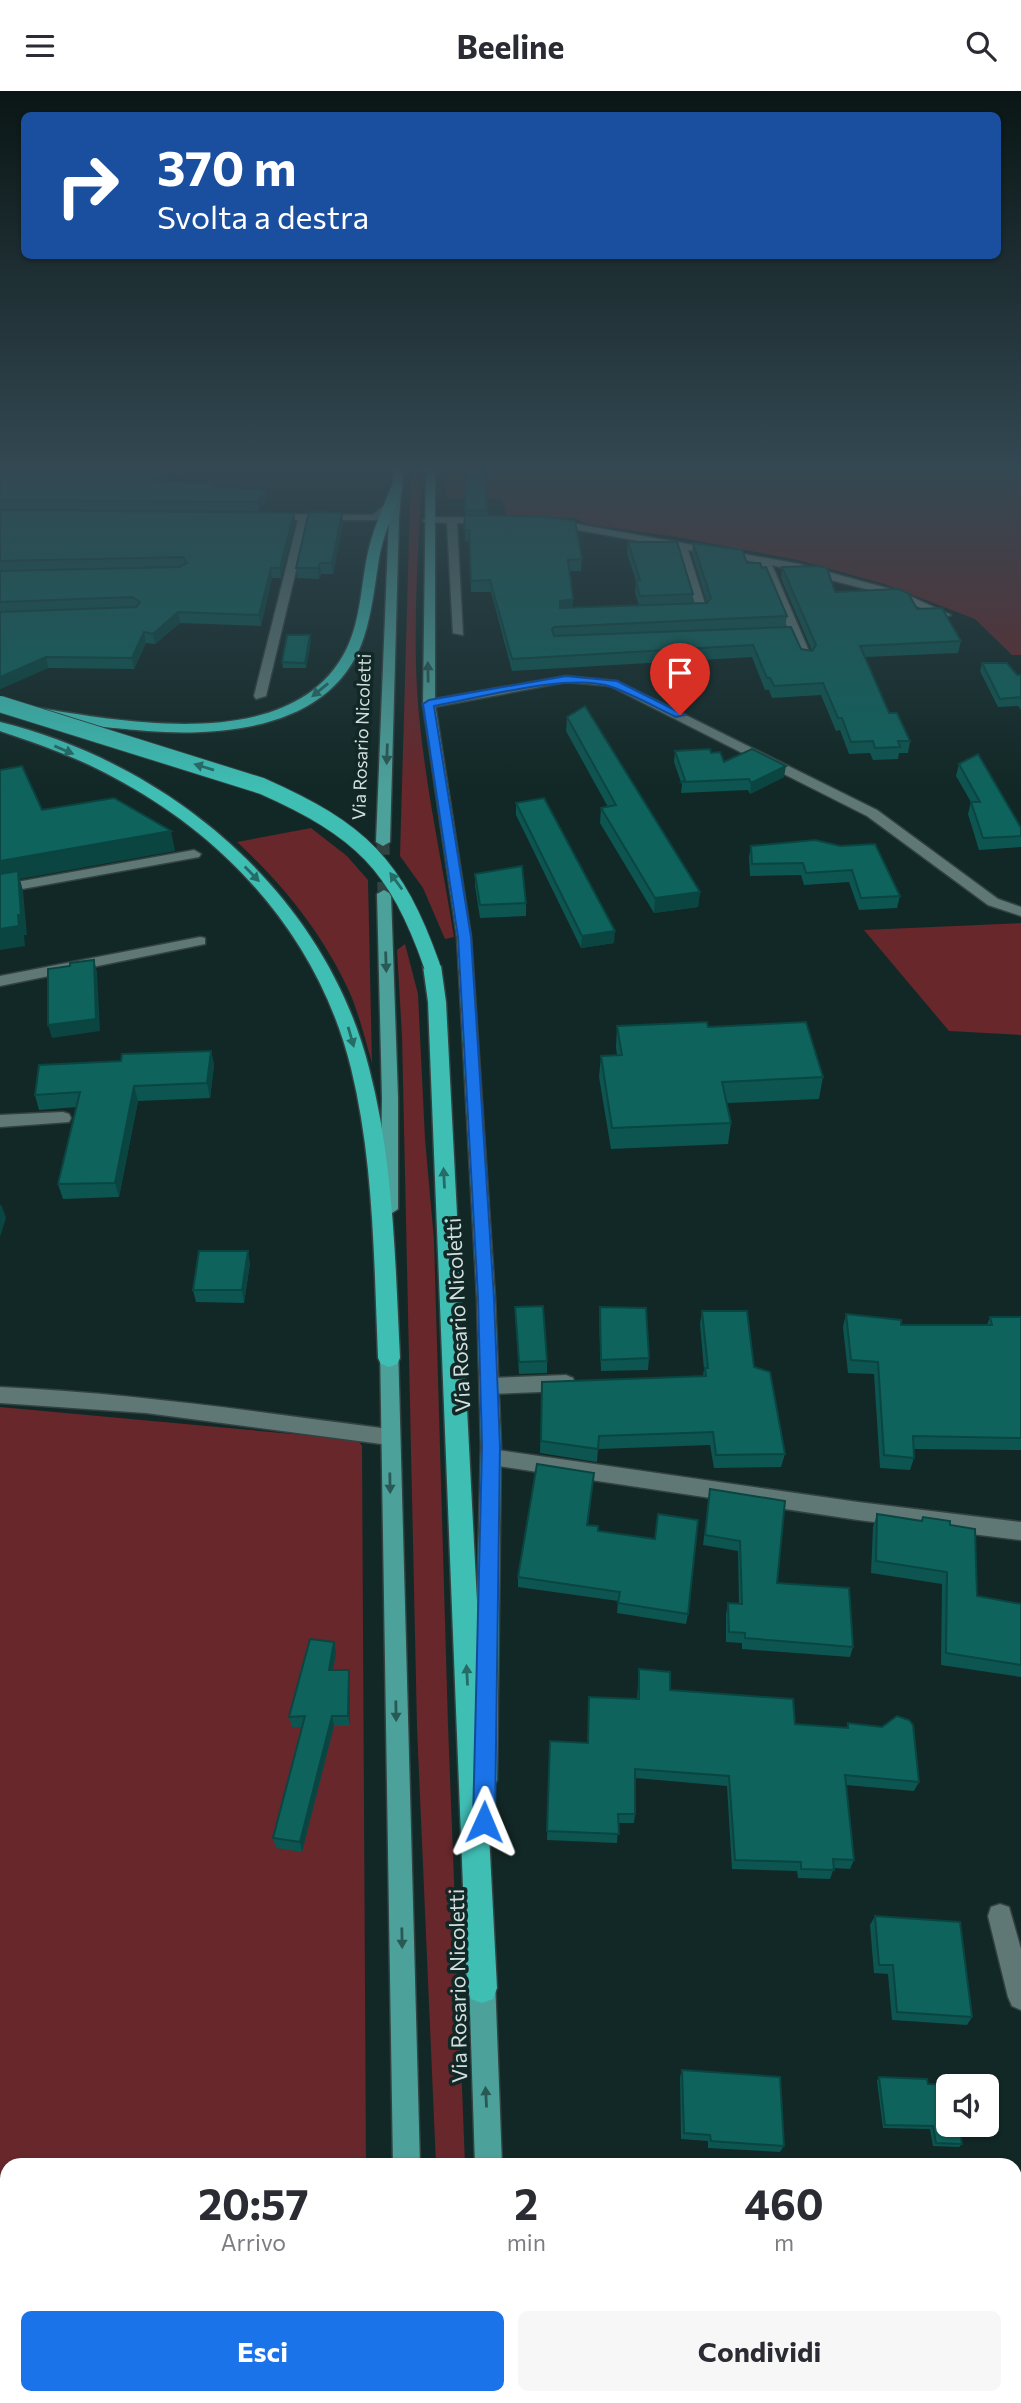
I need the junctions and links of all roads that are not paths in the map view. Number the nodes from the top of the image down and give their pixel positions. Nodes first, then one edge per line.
1 (290, 574) edge
2 (370, 574) edge
3 (394, 574) edge
4 (428, 574) edge
5 (455, 574) edge
6 (691, 574) edge
7 (771, 574) edge
8 (827, 574) edge
9 (675, 611) edge
10 (946, 615) edge
11 (459, 633) dead end
12 (781, 633) edge
13 (795, 633) junction
14 (806, 658) edge
15 (260, 696) dead end
16 (0, 704) edge
17 (429, 704) junction
18 (0, 726) edge
19 (383, 842) tunnel mouth
20 (194, 854) dead end
21 (0, 888) edge
22 (384, 894) tunnel mouth
23 (1021, 912) edge
24 (200, 941) dead end
25 (0, 981) edge
26 (63, 1118) dead end
27 (0, 1121) edge
28 (389, 1358) junction
29 (590, 1382) edge
30 (489, 1386) junction
31 (0, 1395) edge
32 (389, 1437) junction
33 (491, 1457) junction
34 (1021, 1531) edge
35 (1000, 1916) dead end
36 (1016, 1959) edge
37 (482, 1988) junction
38 (1021, 1997) edge
39 (407, 2158) edge
40 (489, 2158) edge

1 - 15 street
2 -> 16 highway, bridge
3 -> 19 main road, Via Rosario Nicoletti
17 -> 4 main road, Via Rosario Nicoletti
5 - 11 street
6 - 9 street
7 - 13 street
8 - 10 street
12 - 13 street
13 - 14 street
37 -> 16 highway, bridge
17 - 23 street
17 - 30 main road, Via Rosario Nicoletti
18 -> 28 highway
20 - 21 street
22 -> 28 main road
24 - 25 street
26 - 27 street
28 - 32 main road
29 - 30 street
30 - 33 main road, Via Rosario Nicoletti
31 - 32 street
32 -> 39 main road
33 - 34 street
33 - 37 main road, Via Rosario Nicoletti
35 - 36 street
36 - 38 street
40 -> 37 main road, Via Rosario Nicoletti

